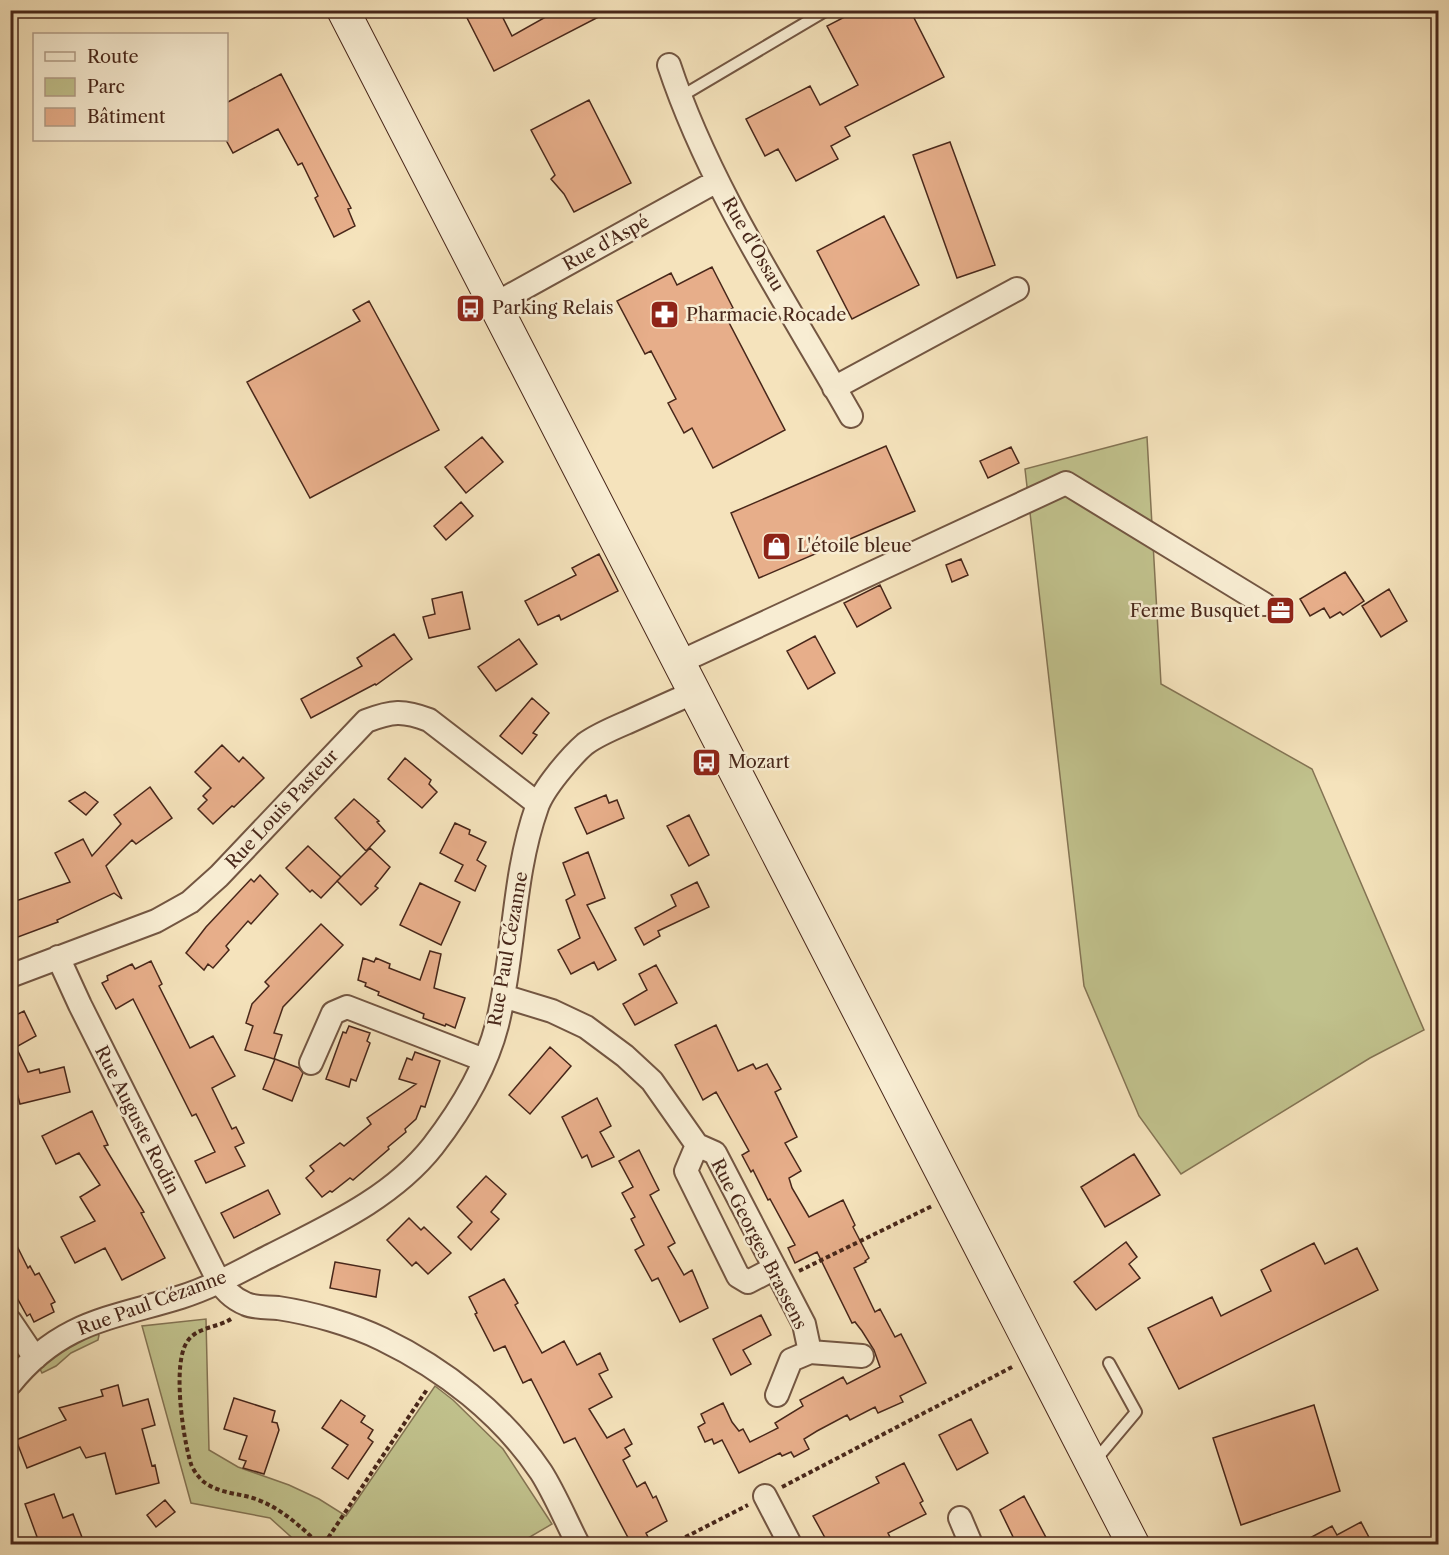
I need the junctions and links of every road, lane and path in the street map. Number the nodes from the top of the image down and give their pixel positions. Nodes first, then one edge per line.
1 (343, 10) edge
2 (827, 10) edge
3 (669, 66) dead end
4 (680, 98) junction
5 (717, 181) junction
6 (1017, 289) dead end
7 (495, 304) junction
8 (834, 388) junction
9 (850, 416) dead end
10 (1264, 604) dead end
11 (680, 662) junction
12 (695, 692) junction
13 (538, 804) junction
14 (58, 957) junction
15 (10, 976) edge
16 (503, 996) junction
17 (484, 1060) junction
18 (312, 1063) dead end
19 (697, 1145) junction
20 (954, 1195) junction
21 (778, 1274) junction
22 (219, 1282) junction
23 (247, 1305) junction
24 (10, 1321) edge
25 (810, 1353) junction
26 (1036, 1355) junction
27 (862, 1356) dead end
28 (35, 1358) junction
29 (1109, 1363) dead end
30 (438, 1372) junction
31 (10, 1384) edge
32 (777, 1395) dead end
33 (1092, 1464) junction
34 (765, 1496) junction
35 (960, 1518) dead end
36 (320, 1545) edge
37 (324, 1545) edge
38 (578, 1545) edge
39 (672, 1545) edge
40 (790, 1545) edge
41 (971, 1545) edge
42 (1133, 1545) edge

1 - 7 main road
2 - 4 lane
3 - 4 street, Rue d'Ossau
4 - 5 street, Rue d'Ossau
5 - 7 street, Rue d'Aspé
5 - 8 street, Rue d'Ossau
6 - 8 street
7 - 11 main road
8 - 9 street, Rue d'Ossau
10 - 11 street
11 - 12 main road
12 - 13 street, Rue Paul Cézanne
12 - 20 main road
13 - 14 street, Rue Louis Pasteur
13 - 16 street, Rue Paul Cézanne
14 - 15 street, Rue Louis Pasteur
14 - 22 street, Rue Auguste Rodin
16 - 17 street, Rue Paul Cézanne
16 - 19 street, Rue Georges Brassens
17 - 18 street
17 - 22 street, Rue Paul Cézanne
19 - 21 street, Rue Georges Brassens
19 - 21 street
20 - 21 path
20 - 26 main road
21 - 25 street, Rue Georges Brassens
22 - 23 street
22 - 28 street, Rue Paul Cézanne
23 - 30 street
23 - 36 path
24 - 28 street
25 - 27 street
25 - 32 street
26 - 33 main road
26 - 34 path
28 - 31 street, Rue Paul Cézanne
29 - 33 lane
30 - 37 path
30 - 38 street
33 - 42 main road
34 - 39 path
34 - 40 street
35 - 41 street

